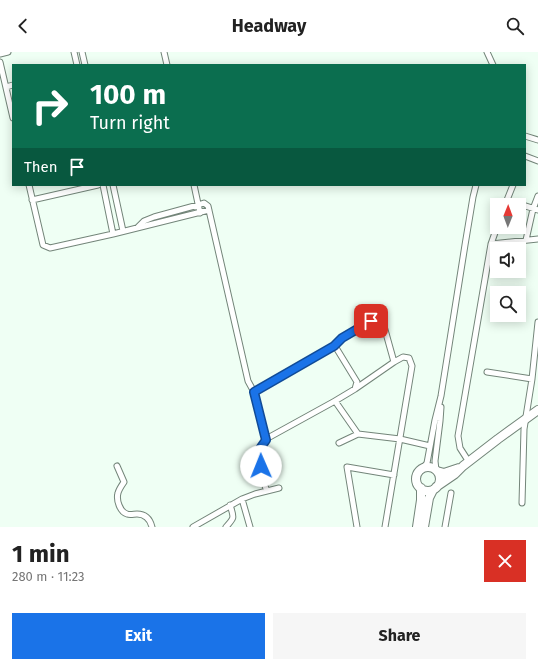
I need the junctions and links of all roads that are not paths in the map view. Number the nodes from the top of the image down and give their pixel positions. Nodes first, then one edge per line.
1 (8, 52) edge
2 (74, 52) edge
3 (82, 52) edge
4 (164, 52) edge
5 (487, 52) edge
6 (0, 54) edge
7 (0, 62) edge
8 (77, 64) edge
9 (85, 64) edge
10 (166, 64) edge
11 (493, 64) edge
12 (12, 85) edge
13 (6, 87) junction
14 (12, 114) edge
15 (526, 136) edge
16 (538, 140) edge
17 (526, 156) edge
18 (538, 161) edge
19 (29, 186) edge
20 (65, 186) edge
21 (94, 186) edge
22 (103, 186) edge
23 (113, 186) edge
24 (194, 186) edge
25 (476, 186) edge
26 (513, 186) edge
27 (67, 192) junction
28 (538, 196) edge
29 (508, 198) edge
30 (32, 200) junction
31 (198, 205) junction
32 (209, 210) junction
33 (535, 210) edge
34 (200, 213) junction
35 (138, 227) junction
36 (123, 231) junction
37 (113, 234) junction
38 (538, 239) edge
39 (526, 240) junction
40 (508, 242) edge
41 (490, 250) edge
42 (538, 322) edge
43 (537, 342) edge
44 (334, 346) junction
45 (394, 362) junction
46 (487, 372) dead end
47 (532, 379) junction
48 (355, 389) junction
49 (254, 392) junction
50 (441, 396) junction
51 (335, 401) junction
52 (538, 410) edge
53 (526, 419) junction
54 (358, 434) junction
55 (400, 439) junction
56 (266, 440) junction
57 (339, 443) dead end
58 (430, 446) junction
59 (466, 464) junction
60 (117, 466) dead end
61 (423, 468) junction
62 (436, 471) junction
63 (394, 475) junction
64 (279, 488) dead end
65 (421, 488) junction
66 (434, 488) junction
67 (267, 491) junction
68 (451, 493) dead end
69 (242, 499) junction
70 (522, 503) dead end
71 (230, 506) junction
72 (152, 527) edge
73 (193, 527) edge
74 (226, 527) edge
75 (250, 527) edge
76 (357, 527) edge
77 (386, 527) edge
78 (417, 527) edge
79 (424, 527) edge
80 (445, 527) edge

1 - 6 street
2 - 8 street
3 - 9 street
4 - 10 street
5 - 11 street
7 - 13 street
12 - 13 street
13 - 14 street
15 - 16 street
17 - 18 street
19 - 30 street
20 - 27 street
21 - 27 street
22 - 37 street
23 - 36 street
24 - 31 street
25 - 50 street
26 - 29 street
27 - 30 street
28 - 33 street
30 - 37 street
31 - 32 street
31 - 34 street
31 - 35 street
32 - 34 street
32 - 49 street
33 - 39 street
34 - 35 street
35 - 36 street
36 - 37 street
38 - 39 street
39 - 40 street
41 - 59 street
42 - 43 street
43 - 47 street
44 - 45 street
44 - 48 street
44 - 49 street
45 - 48 street
45 - 55 street
46 - 47 street
47 - 53 street
48 - 51 street
49 - 56 street
50 - 58 street
50 - 62 street
51 - 54 street
51 - 56 street
52 - 53 main road
53 - 59 main road
53 - 70 street
54 - 55 street
54 - 57 street
55 - 58 street
55 - 63 street
56 - 67 street
58 - 61 street
59 - 62 main road
59 - 66 main road
60 - 72 street
61 - 62 main road
61 - 65 main road
62 - 66 main road
63 - 76 street
63 - 77 street
64 - 67 street
65 - 66 main road
65 - 78 main road
66 - 79 main road
67 - 69 street
68 - 80 street
69 - 71 street
69 - 75 street
71 - 73 street
71 - 74 street

